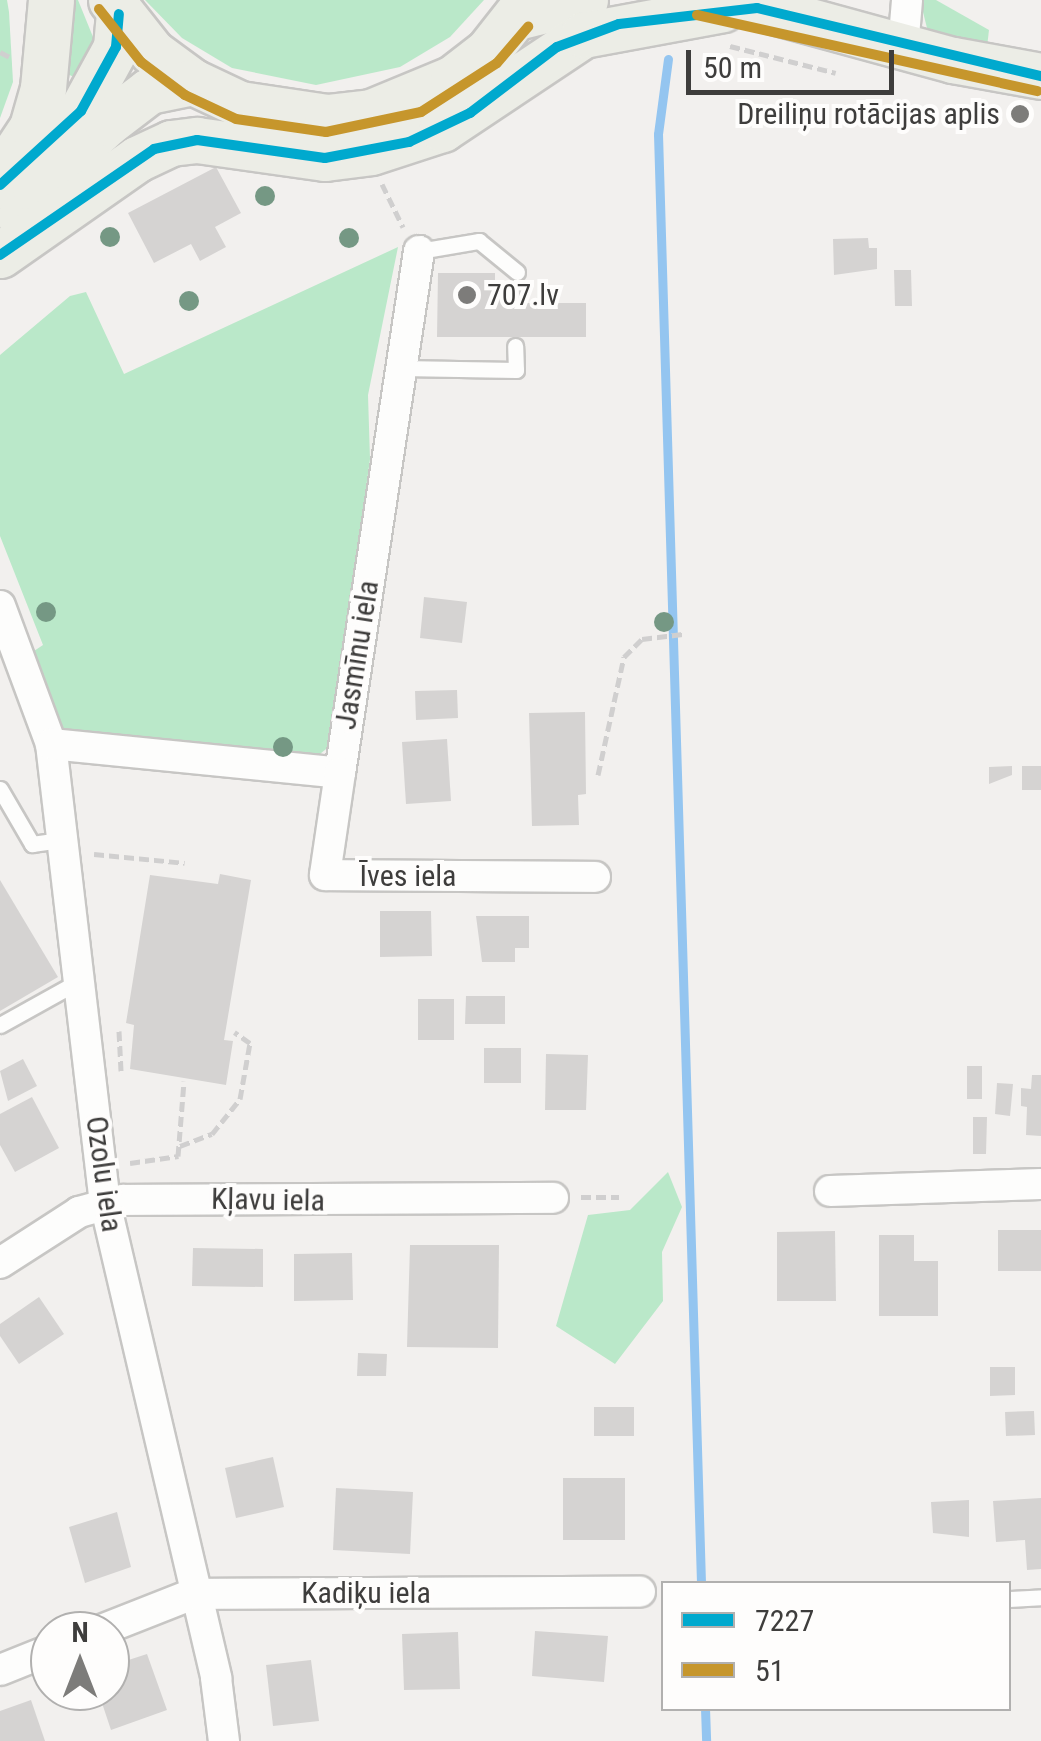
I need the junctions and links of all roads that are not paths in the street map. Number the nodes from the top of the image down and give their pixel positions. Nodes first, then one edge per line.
1 (51, 0) edge
2 (585, 0) edge
3 (907, 0) edge
4 (115, 7) edge
5 (522, 9) edge
6 (730, 10) edge
7 (902, 48) junction
8 (1041, 76) edge
9 (193, 82) junction
10 (240, 104) junction
11 (0, 176) edge
12 (5, 221) edge
13 (418, 251) joint
14 (517, 272) dead end
15 (515, 346) dead end
16 (401, 368) junction
17 (0, 606) edge
18 (52, 744) junction
19 (340, 773) junction
20 (0, 789) edge
21 (76, 847) junction
22 (595, 877) dead end
23 (80, 981) junction
24 (0, 1025) edge
25 (1041, 1184) edge
26 (112, 1189) junction
27 (830, 1191) dead end
28 (552, 1198) road end
29 (0, 1264) edge
30 (640, 1592) dead end
31 (193, 1594) junction
32 (1041, 1596) edge
33 (1011, 1598) edge
34 (130, 1619) edge
35 (30, 1658) edge
36 (0, 1670) edge
37 (224, 1741) edge

1 - 11 main road
2 - 5 main road
3 - 7 street
4 - 9 main road
4 - 12 main road
5 - 10 main road
6 - 7 main road
6 - 12 main road
7 - 8 main road
9 - 10 main road
9 - 12 main road
10 - 12 main road
13 - 14 lane
13 - 16 street, Jasmīnu iela
15 - 16 lane
16 - 19 street, Jasmīnu iela
17 - 18 street, Ozolu iela
18 - 19 street, Jasmīnu iela
18 - 21 street, Ozolu iela
19 - 22 street, Īves iela
20 - 21 lane
21 - 23 street, Ozolu iela
23 - 24 lane
23 - 26 street, Ozolu iela
25 - 27 street
26 - 28 street, Kļavu iela
26 - 29 street, Kļavu iela
26 - 31 street, Ozolu iela
30 - 31 street, Kadiķu iela
31 - 34 street, Kadiķu iela
31 - 37 street, Ozolu iela
32 - 33 lane
35 - 36 street

